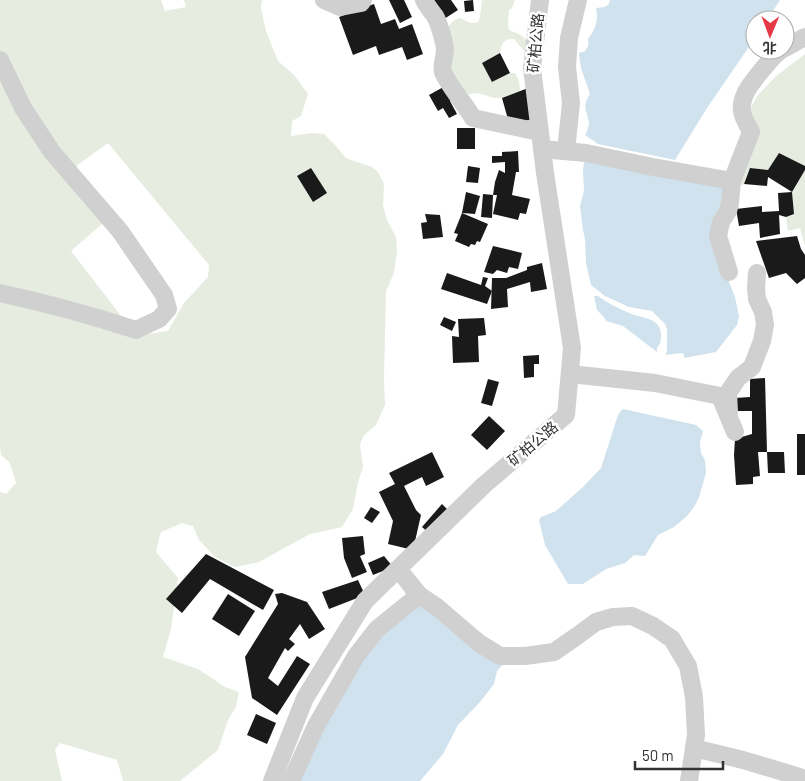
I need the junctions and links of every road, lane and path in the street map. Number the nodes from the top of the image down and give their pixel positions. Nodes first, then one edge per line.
1 (324, 0) edge
2 (364, 0) edge
3 (424, 0) edge
4 (540, 0) edge
5 (578, 0) edge
6 (0, 60) edge
7 (771, 60) edge
8 (540, 140) junction
9 (566, 151) junction
10 (732, 181) junction
11 (729, 272) dead end
12 (757, 273) dead end
13 (0, 293) edge
14 (570, 374) junction
15 (398, 569) junction
16 (419, 595) junction
17 (295, 723) junction
18 (316, 735) junction
19 (694, 748) junction
20 (805, 780) edge
21 (272, 781) edge
22 (291, 781) edge
23 (689, 781) edge

1 - 2 street
3 - 8 street
4 - 8 street, 矿柏公路
5 - 9 street
6 - 13 street
7 - 10 street
8 - 9 street
8 - 14 street, 矿柏公路
9 - 10 street
10 - 11 street
12 - 14 street
14 - 15 street, 矿柏公路
15 - 16 street
15 - 17 street, 矿柏公路
16 - 18 street
16 - 19 street
17 - 18 street
17 - 21 street, 矿柏公路
18 - 22 street
19 - 20 street
19 - 23 street

